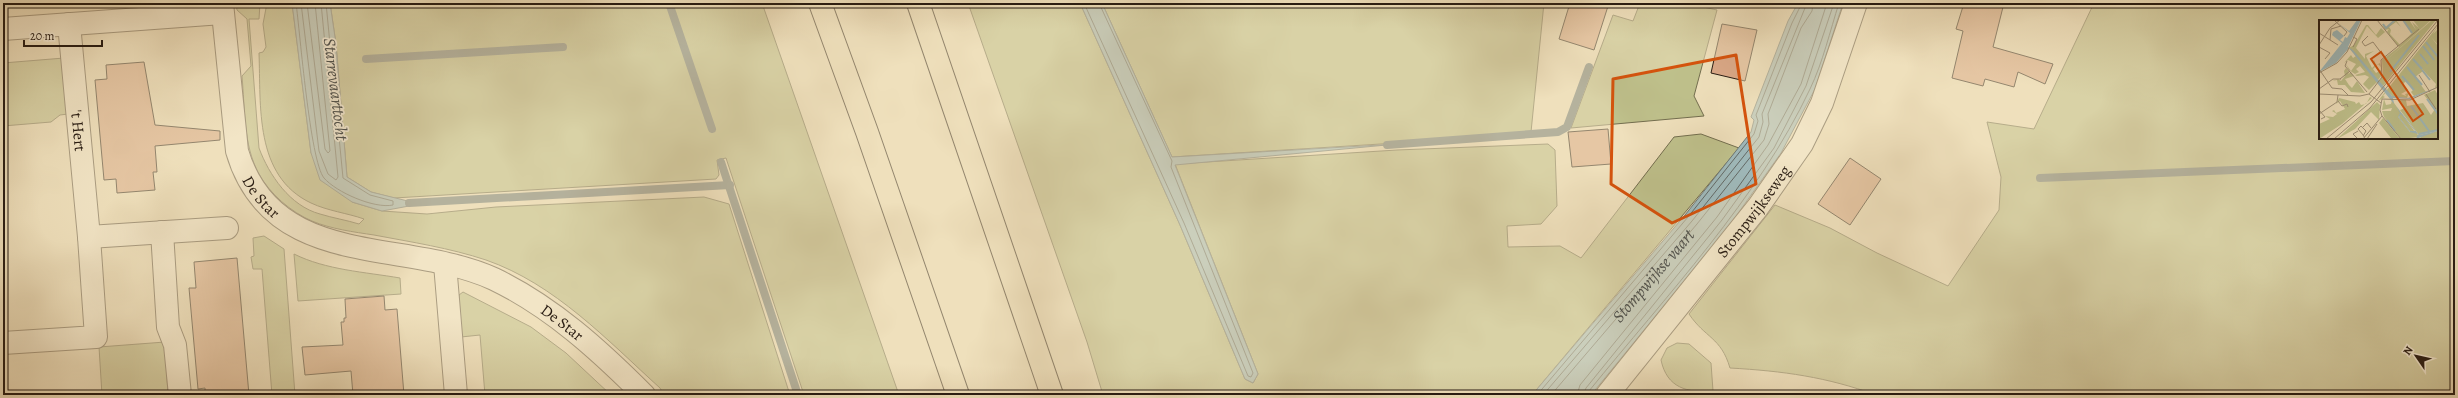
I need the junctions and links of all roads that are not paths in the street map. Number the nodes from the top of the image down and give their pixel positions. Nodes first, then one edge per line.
1 (820, 3) edge
2 (918, 3) edge
3 (1856, 3) edge
4 (222, 8) edge
5 (69, 24) junction
6 (3, 29) edge
7 (227, 228) dead end
8 (162, 232) junction
9 (89, 237) junction
10 (445, 264) junction
11 (3, 342) edge
12 (180, 395) edge
13 (456, 395) edge
14 (644, 395) edge
15 (958, 395) edge
16 (1052, 395) edge
17 (1606, 395) edge

1 - 15 highway
2 - 16 highway
3 - 17 street, Stompwijkseweg
4 - 5 street
4 - 10 street, De Star
5 - 6 street
5 - 9 street, 't Hert
7 - 8 street
8 - 9 street
8 - 12 street
9 - 11 street, 't Hert
10 - 13 street
10 - 14 street, De Star

